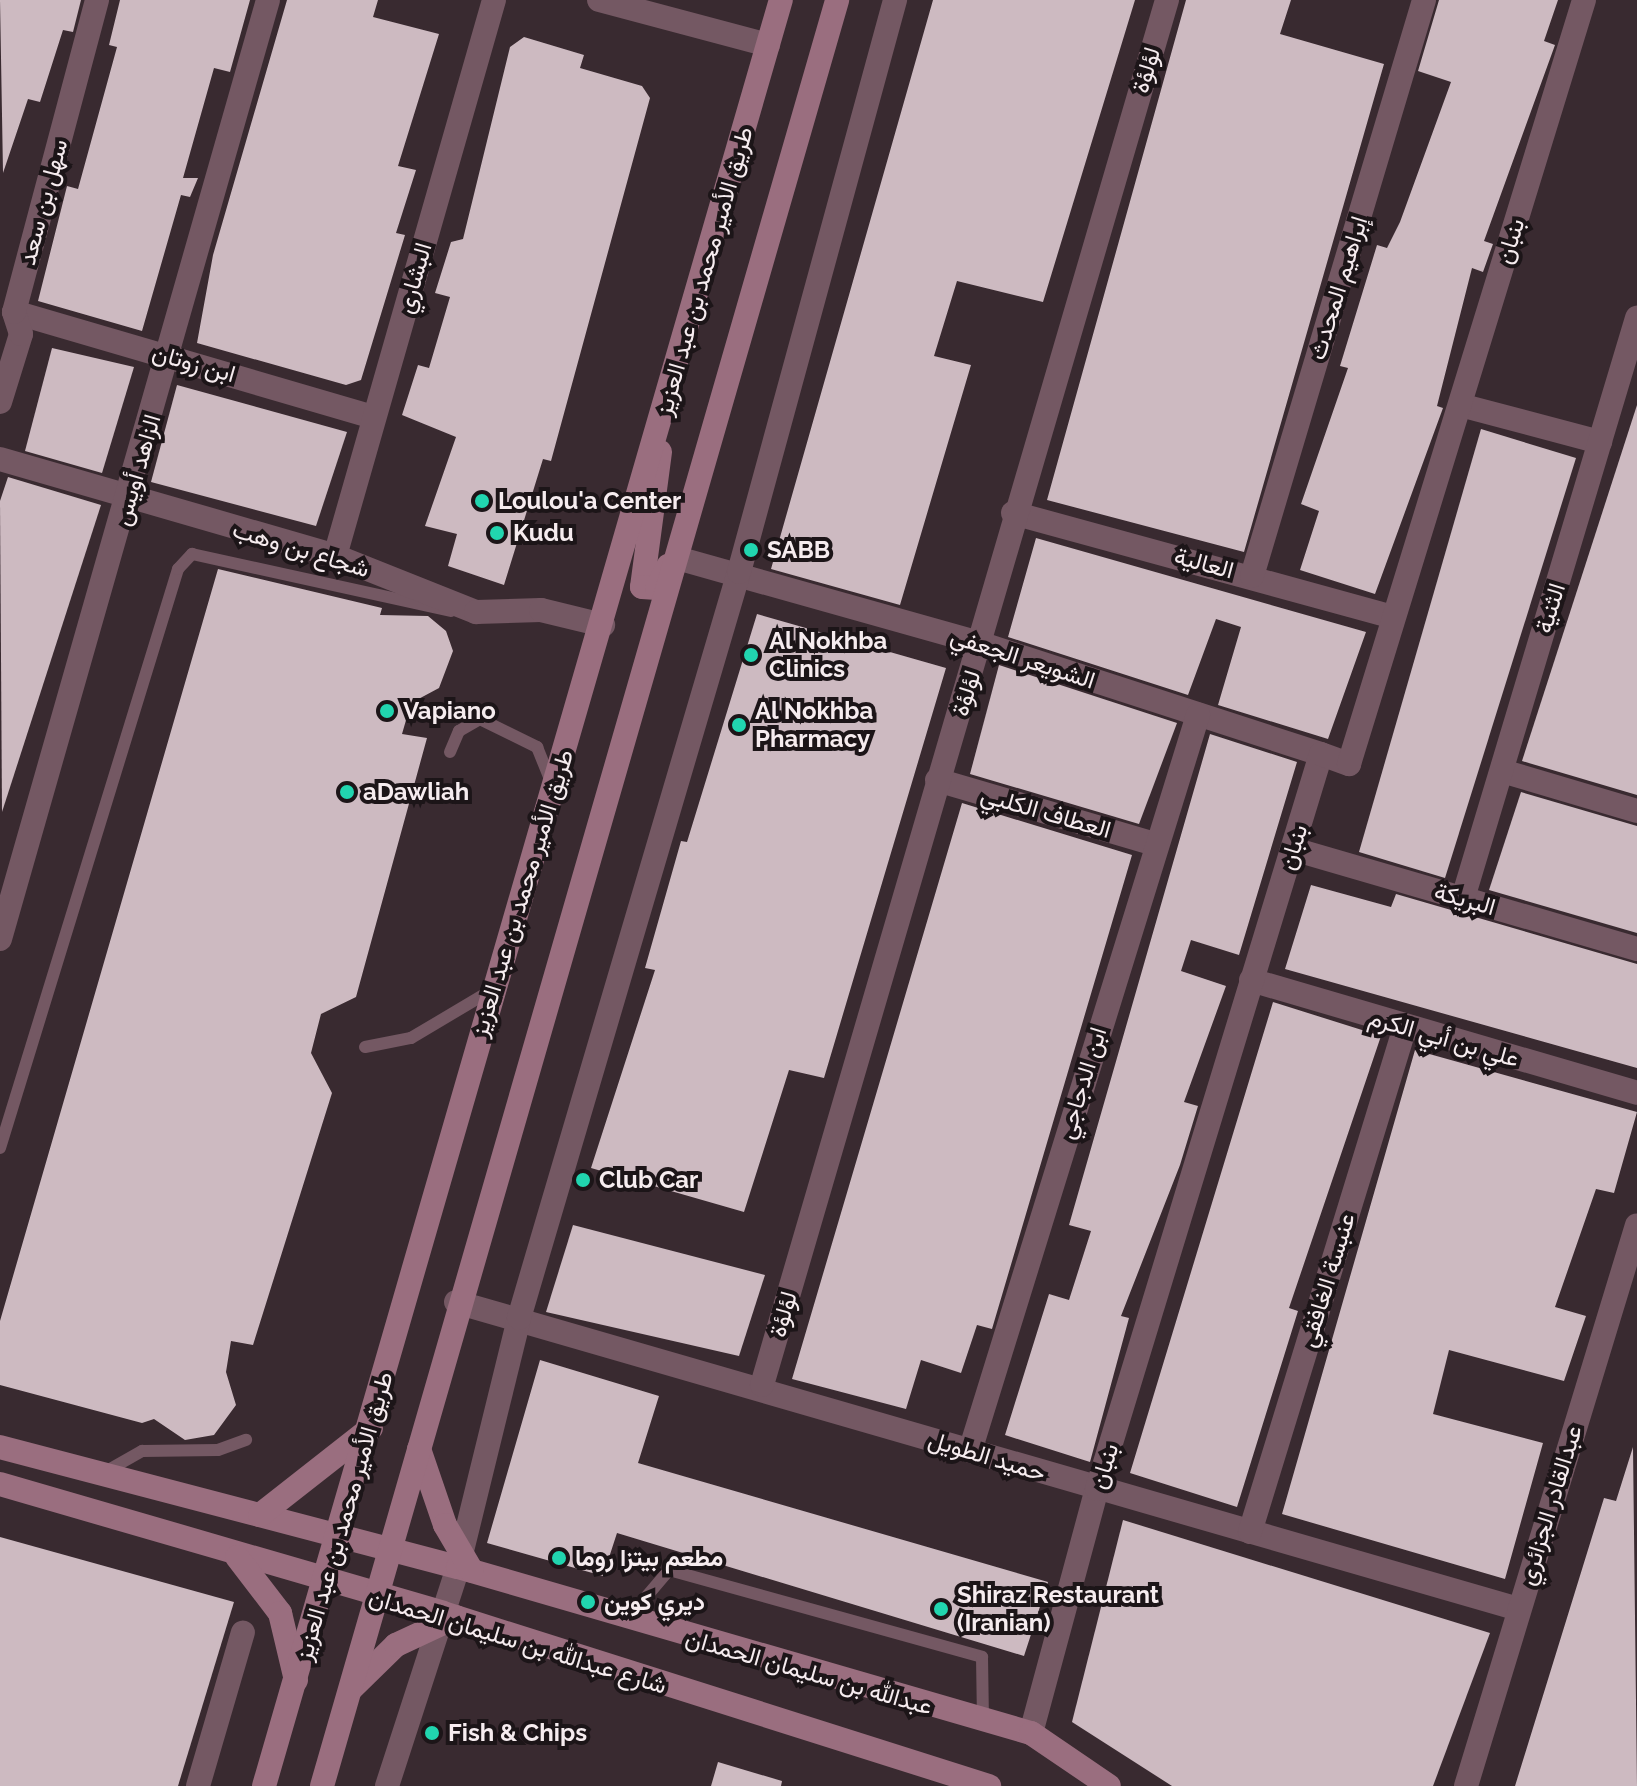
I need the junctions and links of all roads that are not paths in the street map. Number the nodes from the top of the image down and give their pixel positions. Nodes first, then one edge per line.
1 (97, 0) edge
2 (268, 0) edge
3 (494, 0) edge
4 (599, 0) edge
5 (781, 0) edge
6 (837, 0) edge
7 (895, 0) edge
8 (1167, 0) edge
9 (1424, 0) edge
10 (1584, 0) edge
11 (768, 45) junction
12 (14, 312) junction
13 (1637, 318) edge
14 (170, 355) junction
15 (0, 402) edge
16 (1460, 405) junction
17 (374, 417) junction
18 (658, 434) junction
19 (1600, 442) junction
20 (0, 459) edge
21 (129, 499) junction
22 (1013, 513) junction
23 (335, 556) junction
24 (677, 558) junction
25 (739, 572) junction
26 (1252, 576) junction
27 (476, 612) junction
28 (1393, 617) junction
29 (603, 625) junction
30 (982, 644) junction
31 (1198, 715) junction
32 (450, 752) dead end
33 (1321, 754) junction
34 (1502, 771) junction
35 (937, 780) junction
36 (553, 788) junction
37 (1637, 811) edge
38 (1154, 844) junction
39 (1293, 849) junction
40 (1463, 898) junction
41 (0, 939) edge
42 (1637, 949) edge
43 (1251, 980) junction
44 (492, 990) junction
45 (1405, 1027) junction
46 (365, 1047) dead end
47 (1637, 1093) edge
48 (0, 1148) edge
49 (1637, 1225) edge
50 (456, 1302) junction
51 (519, 1318) junction
52 (762, 1385) junction
53 (371, 1428) junction
54 (246, 1440) dead end
55 (0, 1447) edge
56 (419, 1448) junction
57 (970, 1451) junction
58 (100, 1476) junction
59 (0, 1484) edge
60 (1097, 1489) junction
61 (260, 1515) junction
62 (1250, 1532) junction
63 (340, 1535) junction
64 (390, 1550) junction
65 (236, 1555) junction
66 (463, 1564) junction
67 (324, 1583) junction
68 (377, 1597) junction
69 (1518, 1609) junction
70 (446, 1619) junction
71 (627, 1619) junction
72 (243, 1632) dead end
73 (296, 1680) junction
74 (350, 1691) junction
75 (983, 1720) junction
76 (1031, 1733) junction
77 (198, 1786) edge
78 (264, 1786) edge
79 (322, 1786) edge
80 (387, 1786) edge
81 (989, 1786) edge
82 (1109, 1786) edge
83 (1466, 1786) edge

1 - 12 street, سهل بن سعد
2 - 14 street, الزاهد أويس
3 - 17 street, البشاري
4 - 11 street
5 - 11 main road, طريق الأمير محمد بن عبد العزيز
6 - 24 main road
7 - 25 street
8 - 22 street, لؤلؤة
9 - 26 street, إبراهيم المحدث
10 - 16 street, بنبان
11 - 18 main road, طريق الأمير محمد بن عبد العزيز
12 - 14 street, ابن زوتان
12 - 15 street, سهل بن سعد
13 - 19 street, الثنية
14 - 17 street, ابن زوتان
14 - 21 street, الزاهد أويس
16 - 19 street
16 - 28 street, بنبان
17 - 23 street, البشاري
18 - 24 main road
18 - 29 main road, طريق الأمير محمد بن عبد العزيز
19 - 34 street, الثنية
20 - 21 street, شجاع بن وهب
21 - 23 street, شجاع بن وهب
21 - 41 street, الزاهد أويس
22 - 26 street, العالية
22 - 30 street, لؤلؤة
23 - 27 street, شجاع بن وهب
24 - 25 street, الشويعر الجعفي
24 - 50 main road
25 - 30 street, الشويعر الجعفي
25 - 51 street
26 - 28 street, العالية
27 - 29 street, شجاع بن وهب
27 - 48 lane
28 - 33 street, بنبان
29 - 36 main road, طريق الأمير محمد بن عبد العزيز
30 - 31 street, الشويعر الجعفي
30 - 35 street, لؤلؤة
31 - 33 street, الشويعر الجعفي
31 - 38 street, ابن الدجاجي
32 - 36 lane
33 - 39 street, بنبان
34 - 37 street
34 - 40 street, الثنية
35 - 38 street, العطاف الكلبي
35 - 52 street, لؤلؤة
36 - 44 main road, طريق الأمير محمد بن عبد العزيز
38 - 57 street, ابن الدجاجي
39 - 40 street, البريكة
39 - 43 street, بنبان
40 - 42 street, البريكة
43 - 45 street, علي بن أبي الكرم
43 - 60 street, بنبان
44 - 46 lane
44 - 53 main road, طريق الأمير محمد بن عبد العزيز
45 - 47 street, علي بن أبي الكرم
45 - 62 street, عنبسة الغافقي
49 - 69 street, عبدالقادر الجزائري
50 - 51 street, حميد الطويل
50 - 56 main road
51 - 52 street, حميد الطويل
51 - 66 street
52 - 57 street, حميد الطويل
53 - 61 main road
53 - 63 main road, طريق الأمير محمد بن عبد العزيز
54 - 58 lane
55 - 58 main road
56 - 64 main road
56 - 66 main road
57 - 60 street, حميد الطويل
58 - 61 main road
59 - 65 main road, شارع عبدالله بن سليمان الحمدان
60 - 62 street, حميد الطويل
60 - 76 street, بنبان
61 - 63 main road, عبدالله بن سليمان الحمدان
62 - 69 street, حميد الطويل
63 - 64 main road, عبدالله بن سليمان الحمدان
63 - 67 main road, طريق الأمير محمد بن عبد العزيز
64 - 66 main road, عبدالله بن سليمان الحمدان
64 - 68 main road
65 - 67 main road, شارع عبدالله بن سليمان الحمدان
65 - 73 main road
66 - 70 street
66 - 71 main road, عبدالله بن سليمان الحمدان
67 - 68 main road, شارع عبدالله بن سليمان الحمدان
67 - 73 main road, طريق الأمير محمد بن عبد العزيز
68 - 70 main road, شارع عبدالله بن سليمان الحمدان
68 - 74 main road
69 - 83 street, عبدالقادر الجزائري
70 - 74 main road
70 - 80 street
70 - 81 main road, شارع عبدالله بن سليمان الحمدان
71 - 75 main road, عبدالله بن سليمان الحمدان
71 - 75 lane
72 - 77 street
73 - 78 main road, طريق الأمير محمد بن عبد العزيز
74 - 79 main road
75 - 76 main road, عبدالله بن سليمان الحمدان
76 - 82 main road, عبدالله بن سليمان الحمدان

